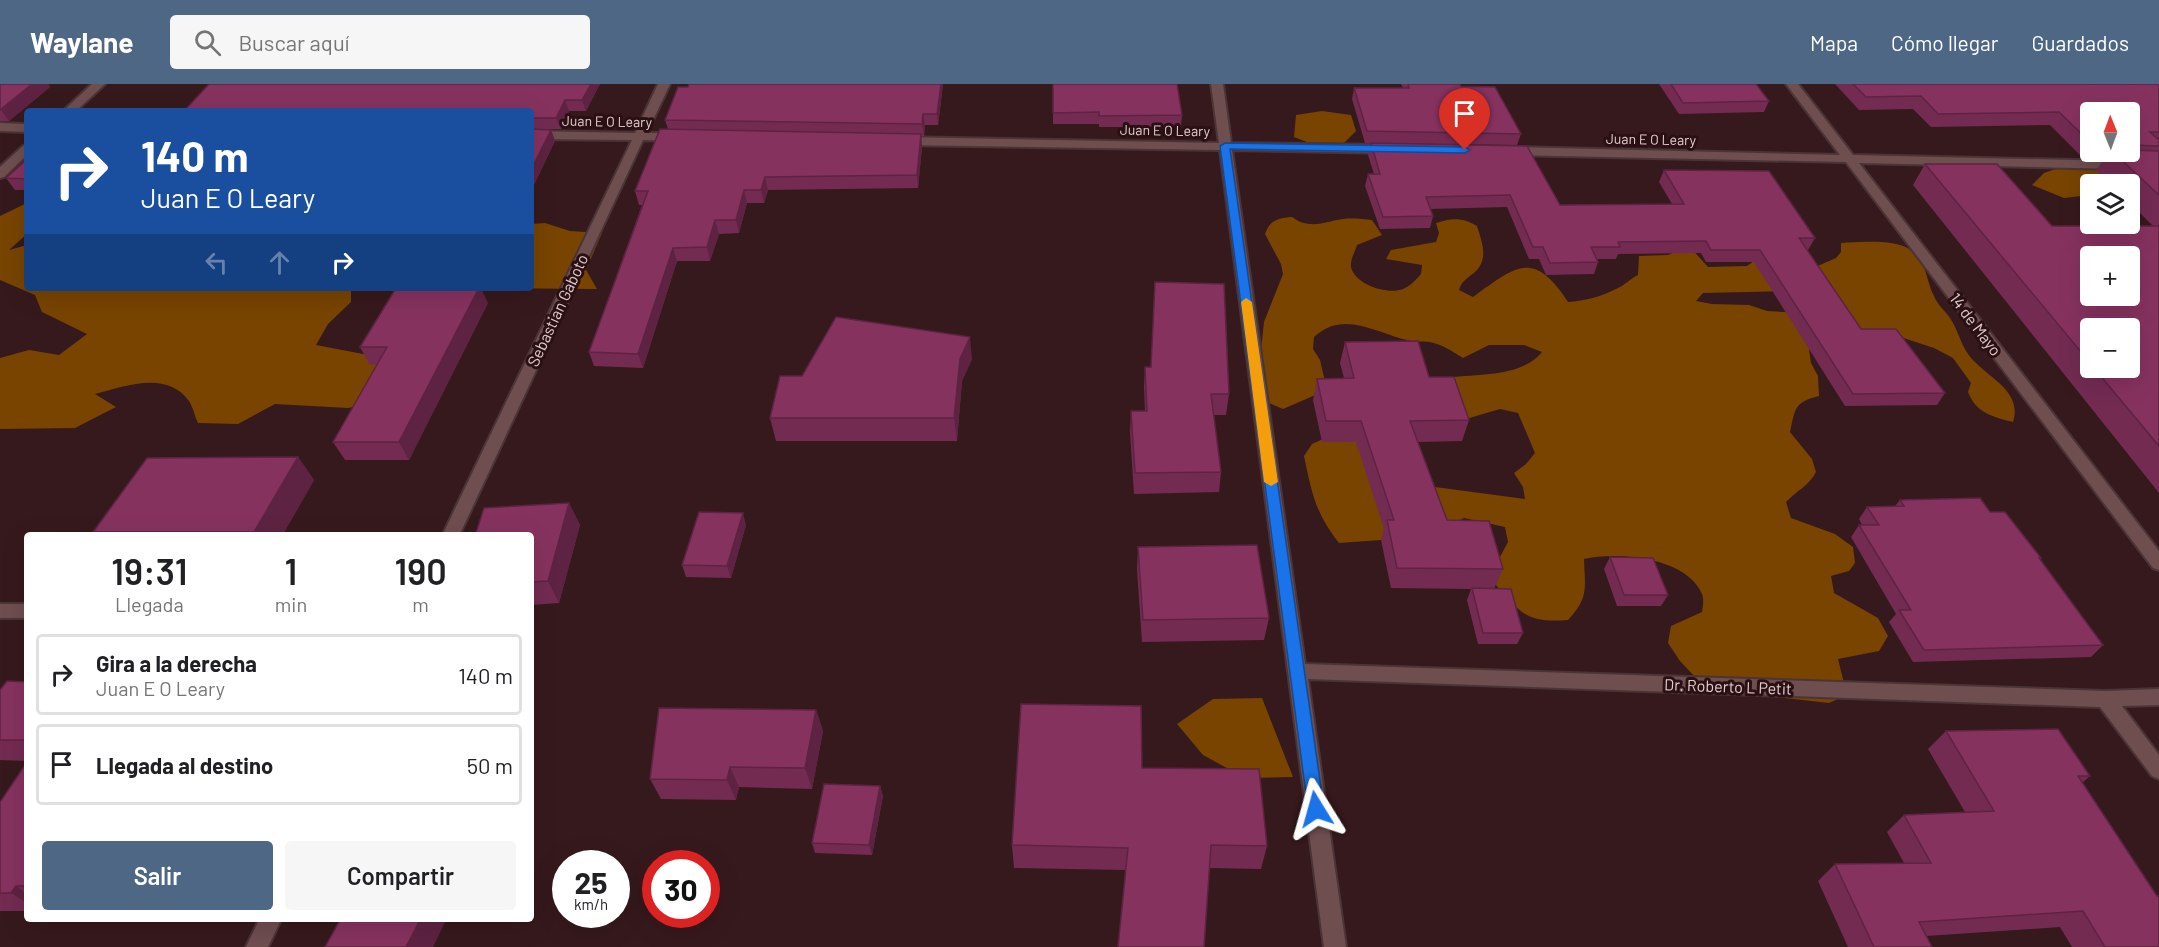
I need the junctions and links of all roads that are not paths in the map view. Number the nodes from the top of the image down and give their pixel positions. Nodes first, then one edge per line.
1 (99, 84) edge
2 (664, 84) edge
3 (1217, 84) edge
4 (1792, 84) edge
5 (72, 108) edge
6 (0, 127) edge
7 (24, 128) edge
8 (534, 135) edge
9 (638, 136) junction
10 (698, 137) edge
11 (890, 141) edge
12 (1225, 146) junction
13 (1405, 149) edge
14 (1501, 151) edge
15 (24, 152) edge
16 (1848, 157) junction
17 (2159, 166) edge
18 (0, 174) edge
19 (452, 532) edge
20 (2159, 563) edge
21 (0, 611) edge
22 (24, 611) edge
23 (1297, 670) junction
24 (2159, 697) edge
25 (2105, 699) junction
26 (2159, 770) edge
27 (269, 922) edge
28 (257, 947) edge
29 (1335, 947) edge

1 - 5 street
2 - 9 street, Sebastian Gaboto
3 - 12 street
4 - 16 street, 14 de Mayo
6 - 7 street
8 - 9 street, Juan E O Leary
9 - 10 street, Juan E O Leary
9 - 19 street, Sebastian Gaboto
11 - 12 street, Juan E O Leary
12 - 13 street, Juan E O Leary
12 - 23 street
14 - 16 street, Juan E O Leary
15 - 18 street
16 - 17 street, Juan E O Leary
16 - 20 street, 14 de Mayo
21 - 22 street
23 - 25 street, Dr. Roberto L Petit
23 - 29 street
24 - 25 street, Dr. Roberto L Petit
25 - 26 street
27 - 28 street

